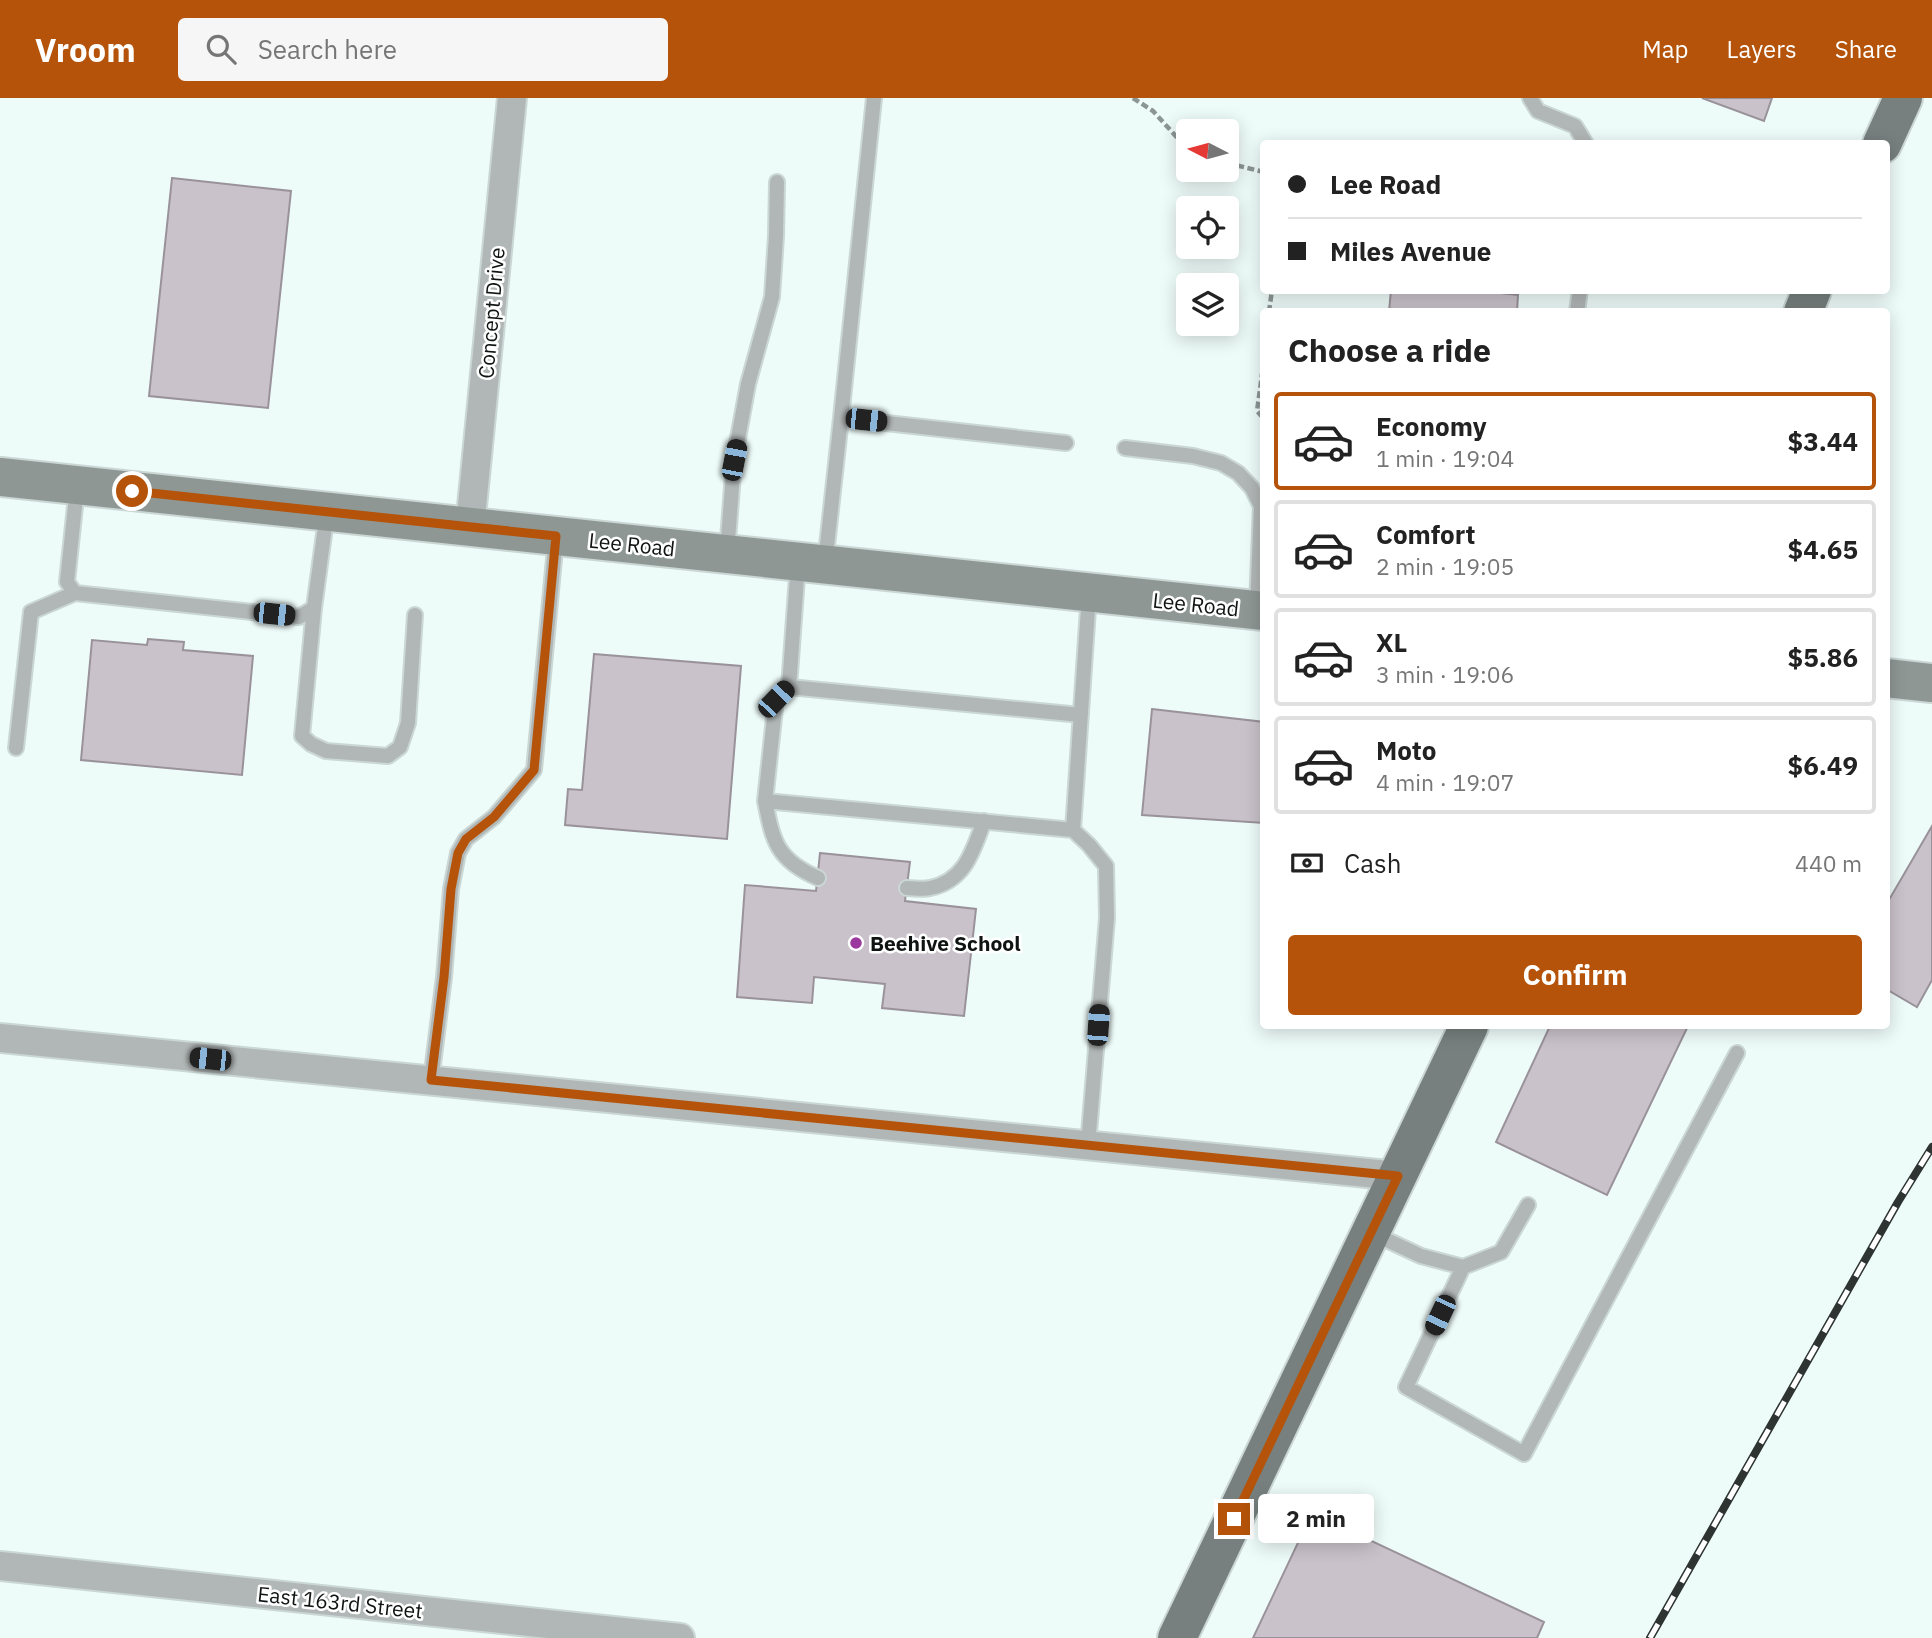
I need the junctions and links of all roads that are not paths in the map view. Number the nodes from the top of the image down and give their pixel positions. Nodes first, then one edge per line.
1 (512, 98) edge
2 (874, 98) edge
3 (1530, 98) edge
4 (1903, 98) edge
5 (1584, 140) edge
6 (1884, 140) edge
7 (777, 182) dead end
8 (841, 418) junction
9 (1066, 443) dead end
10 (1125, 448) dead end
11 (0, 477) edge
12 (77, 486) junction
13 (1260, 504) edge
14 (327, 512) junction
15 (470, 527) junction
16 (556, 536) junction
17 (727, 554) junction
18 (812, 563) junction
19 (75, 593) junction
20 (1089, 593) junction
21 (314, 608) junction
22 (1260, 611) edge
23 (415, 615) dead end
24 (1890, 678) edge
25 (1932, 683) edge
26 (789, 687) junction
27 (1081, 715) junction
28 (16, 748) dead end
29 (765, 801) junction
30 (984, 821) junction
31 (1073, 830) junction
32 (818, 878) dead end
33 (907, 888) dead end
34 (1468, 1029) edge
35 (0, 1038) edge
36 (1737, 1053) dead end
37 (431, 1080) junction
38 (1088, 1145) junction
39 (1398, 1176) junction
40 (1528, 1205) dead end
41 (1371, 1233) junction
42 (1463, 1267) junction
43 (0, 1566) edge
44 (680, 1638) edge
45 (1177, 1638) edge

1 - 15 street, Concept Drive
2 - 8 lane
3 - 5 lane
4 - 6 main road
7 - 17 lane
8 - 9 lane
8 - 18 lane
10 - 13 lane
11 - 12 main road, Lee Road
12 - 14 main road, Lee Road
12 - 19 lane
14 - 15 main road, Lee Road
14 - 21 lane
15 - 16 main road, Lee Road
16 - 17 main road, Lee Road
16 - 37 lane
17 - 18 main road, Lee Road
18 - 20 main road, Lee Road
18 - 26 lane
19 - 21 lane
19 - 28 lane
20 - 22 main road, Lee Road
20 - 27 lane
21 - 23 lane
24 - 25 main road
26 - 27 lane
26 - 29 lane
27 - 31 lane
29 - 30 lane
29 - 32 lane
30 - 31 lane
30 - 33 lane
31 - 38 lane
34 - 39 main road
35 - 37 street
36 - 42 lane
37 - 38 street
38 - 39 street
39 - 41 main road
40 - 42 lane
41 - 42 lane
41 - 45 main road
43 - 44 street, East 163rd Street

